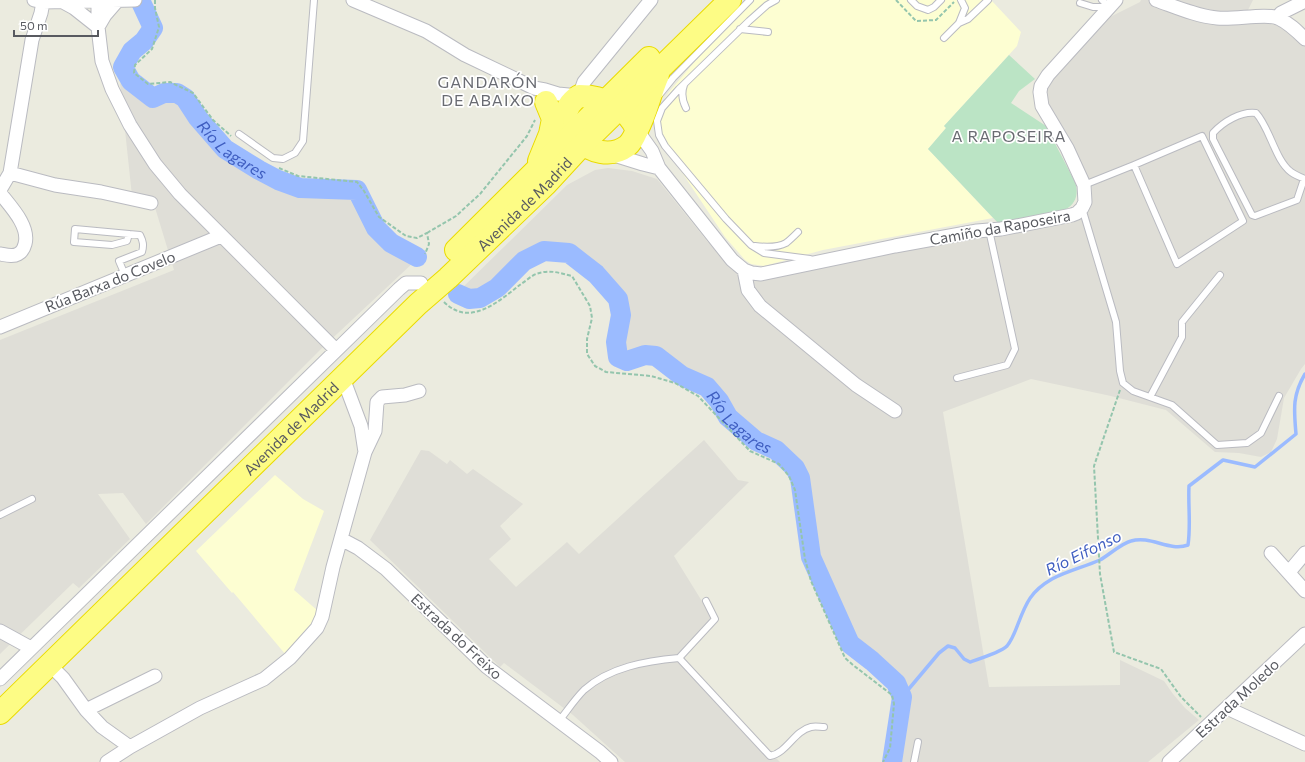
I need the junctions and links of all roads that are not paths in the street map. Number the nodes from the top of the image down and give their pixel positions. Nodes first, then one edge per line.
1 (118, 0) edge
2 (130, 0) edge
3 (135, 0) edge
4 (314, 0) edge
5 (353, 0) edge
6 (651, 0) edge
7 (708, 0) edge
8 (730, 0) edge
9 (750, 0) edge
10 (776, 0) edge
11 (911, 0) edge
12 (941, 0) edge
13 (961, 0) edge
14 (988, 0) edge
15 (1156, 0) edge
16 (38, 1) edge
17 (98, 1) junction
18 (1080, 1) edge
19 (1305, 1) edge
20 (62, 2) junction
21 (1109, 2) edge
22 (1277, 18) junction
23 (959, 23) junction
24 (98, 27) junction
25 (740, 29) junction
26 (768, 32) dead end
27 (944, 38) dead end
28 (1305, 39) edge
29 (661, 68) junction
30 (684, 84) junction
31 (686, 108) dead end
32 (645, 109) junction
33 (573, 112) junction
34 (637, 130) junction
35 (239, 134) dead end
36 (608, 153) junction
37 (1134, 165) junction
38 (659, 168) junction
39 (10, 173) junction
40 (540, 178) junction
41 (1305, 179) edge
42 (1084, 185) junction
43 (0, 190) edge
44 (0, 193) edge
45 (151, 203) dead end
46 (1082, 208) junction
47 (989, 230) junction
48 (798, 232) dead end
49 (129, 234) junction
50 (221, 236) junction
51 (751, 245) junction
52 (0, 254) edge
53 (821, 260) junction
54 (744, 270) junction
55 (125, 275) junction
56 (1220, 275) dead end
57 (427, 287) junction
58 (0, 327) edge
59 (336, 350) junction
60 (343, 378) junction
61 (958, 378) dead end
62 (419, 391) dead end
63 (1279, 396) dead end
64 (1150, 397) junction
65 (895, 411) dead end
66 (365, 452) junction
67 (32, 499) dead end
68 (0, 515) edge
69 (341, 539) junction
70 (1271, 553) dead end
71 (1305, 553) edge
72 (1289, 572) junction
73 (1305, 590) edge
74 (706, 601) dead end
75 (0, 631) edge
76 (1305, 634) edge
77 (31, 648) junction
78 (679, 658) junction
79 (49, 664) junction
80 (155, 676) dead end
81 (0, 679) edge
82 (0, 695) edge
83 (1227, 708) junction
84 (86, 710) junction
85 (0, 713) edge
86 (559, 721) junction
87 (824, 727) dead end
88 (918, 742) dead end
89 (1305, 744) edge
90 (130, 748) junction
91 (107, 762) edge
92 (612, 762) edge
93 (914, 762) edge
94 (1169, 762) edge

1 - 2 street
1 - 17 street
1 - 24 street
2 - 3 street
4 - 35 lane
5 - 33 street
6 - 33 street
7 - 33 highway
8 - 29 highway, Avenida de Madrid
9 - 32 lane
10 - 25 lane
11 - 12 lane
13 - 23 lane
14 - 23 lane
15 - 22 street
16 - 20 street
16 - 39 street
17 - 20 street
17 - 24 street
18 - 21 lane
19 - 22 street
20 - 24 street
21 - 42 street, Camiño da Raposeira
22 - 28 street
23 - 27 lane
24 - 50 street
25 - 26 lane
25 - 30 lane
29 - 32 highway
29 - 33 highway, Avenida de Madrid
30 - 31 lane
30 - 51 lane
32 - 34 highway
33 - 34 highway
33 - 36 highway
33 - 40 highway, Avenida de Madrid
33 - 40 highway
34 - 36 highway
34 - 38 street
36 - 38 street
36 - 40 highway
37 - 37 lane
37 - 42 lane
38 - 54 street
39 - 43 street
39 - 45 street
40 - 57 highway, Avenida de Madrid
41 - 41 lane
42 - 46 street, Camiño da Raposeira
44 - 52 street
46 - 47 street, Camiño da Raposeira
46 - 64 lane
47 - 53 street, Camiño da Raposeira
47 - 61 lane
48 - 51 lane
49 - 49 lane
49 - 55 lane
50 - 55 street, Rúa Barxa do Covelo
50 - 59 street
51 - 53 lane
53 - 54 street, Camiño da Raposeira
54 - 65 street
55 - 58 street, Rúa Barxa do Covelo
56 - 64 lane
57 - 59 street
57 - 60 highway, Avenida de Madrid
57 - 82 highway, Avenida de Madrid
59 - 77 street
60 - 66 street
60 - 79 highway, Avenida de Madrid
62 - 66 street
63 - 64 lane
66 - 69 street
67 - 68 lane
69 - 86 street, Estrada do Freixo
69 - 90 street
70 - 72 street
71 - 72 street
72 - 73 street
74 - 78 lane
75 - 77 street
76 - 83 street, Estrada Moledo
77 - 81 street
78 - 86 lane
78 - 87 lane
79 - 84 street
79 - 85 highway, Avenida de Madrid
80 - 84 street
83 - 89 street
83 - 94 street, Estrada Moledo
84 - 90 street
86 - 92 street, Estrada do Freixo
88 - 93 lane
90 - 91 street

